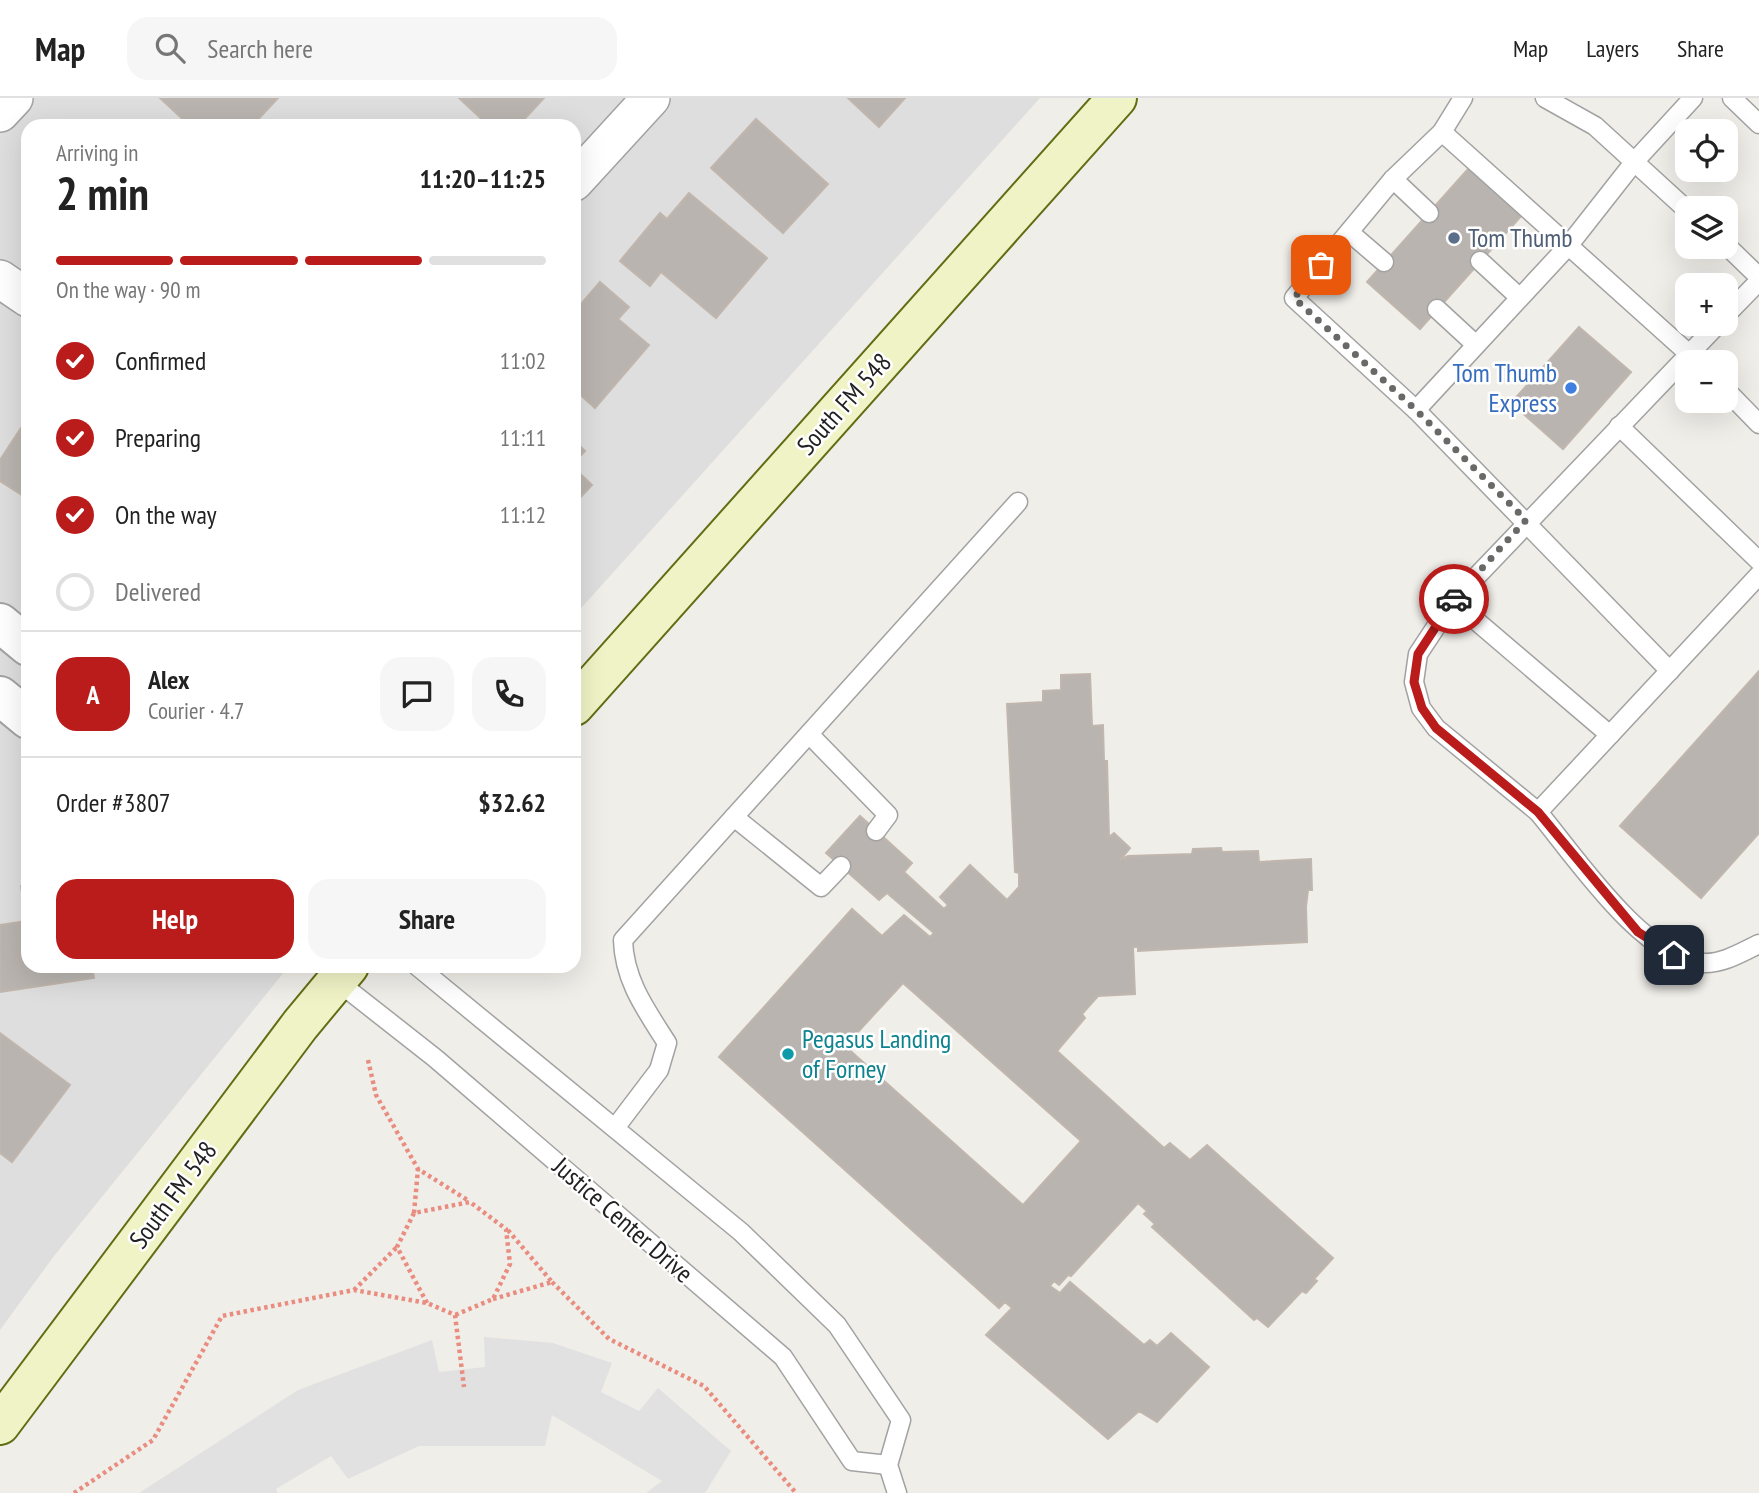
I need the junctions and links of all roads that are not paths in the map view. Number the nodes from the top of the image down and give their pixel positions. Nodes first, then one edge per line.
1 (14, 98) edge
2 (651, 98) edge
3 (1464, 98) edge
4 (1545, 98) edge
5 (1693, 98) edge
6 (1732, 98) edge
7 (1117, 99) edge
8 (0, 113) edge
9 (1759, 124) edge
10 (1442, 132) junction
11 (1635, 161) junction
12 (581, 174) edge
13 (1393, 179) junction
14 (1675, 198) edge
15 (1429, 213) dead end
16 (1349, 232) junction
17 (1569, 245) junction
18 (1738, 257) edge
19 (1480, 261) dead end
20 (1384, 262) dead end
21 (0, 279) edge
22 (1759, 279) edge
23 (21, 293) edge
24 (1519, 297) junction
25 (1738, 302) edge
26 (1437, 309) dead end
27 (1475, 344) junction
28 (1685, 350) edge
29 (1675, 375) edge
30 (1738, 402) edge
31 (1416, 410) junction
32 (1759, 424) edge
33 (1619, 426) junction
34 (1018, 502) dead end
35 (1526, 520) junction
36 (1759, 561) edge
37 (1759, 575) edge
38 (1453, 601) junction
39 (0, 623) edge
40 (21, 640) edge
41 (1670, 671) junction
42 (0, 696) edge
43 (581, 698) edge
44 (21, 713) edge
45 (809, 734) junction
46 (1610, 735) junction
47 (1538, 812) junction
48 (734, 817) junction
49 (876, 831) dead end
50 (841, 866) dead end
51 (1759, 944) edge
52 (334, 973) edge
53 (337, 973) edge
54 (426, 973) edge
55 (615, 1128) junction
56 (0, 1425) edge
57 (888, 1465) junction
58 (897, 1493) edge

1 - 8 street
2 - 12 street
3 - 10 lane
4 - 11 lane
5 - 11 lane
6 - 9 lane
7 - 43 main road, South FM 548
10 - 13 lane
10 - 17 lane
11 - 14 lane
11 - 17 lane
13 - 15 lane
13 - 16 lane
16 - 20 lane
16 - 31 lane
17 - 24 lane
17 - 28 lane
18 - 22 lane
19 - 24 lane
21 - 23 street
22 - 25 lane
24 - 27 lane
26 - 27 lane
27 - 31 lane
29 - 33 lane
30 - 32 lane
31 - 35 lane
33 - 35 lane
33 - 36 lane
34 - 45 lane
35 - 38 lane
35 - 41 lane
37 - 41 lane
38 - 46 lane
38 - 47 lane
39 - 40 street
41 - 46 lane
42 - 44 street
45 - 48 lane
45 - 49 lane
46 - 47 lane
47 - 51 lane
48 - 50 lane
48 - 55 lane
52 - 56 main road, South FM 548
53 - 57 lane, Justice Center Drive
54 - 55 lane
55 - 57 lane
57 - 58 lane

